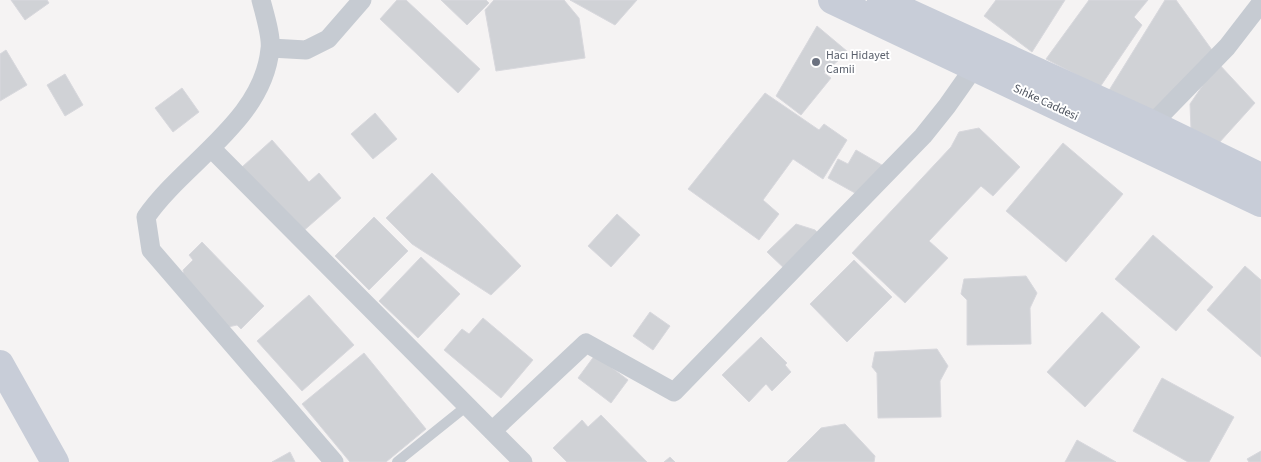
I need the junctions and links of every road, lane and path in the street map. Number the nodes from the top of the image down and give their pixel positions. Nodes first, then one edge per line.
1 (261, 0) edge
2 (362, 0) edge
3 (832, 0) edge
4 (882, 0) edge
5 (1261, 3) edge
6 (271, 48) junction
7 (973, 69) junction
8 (1152, 124) junction
9 (211, 148) junction
10 (1261, 176) edge
11 (1261, 203) edge
12 (0, 364) edge
13 (468, 405) junction
14 (492, 431) junction
15 (55, 462) edge
16 (334, 462) edge
17 (397, 462) edge
18 (523, 462) edge

1 - 6 street
2 - 6 street
3 - 7 main road, Sıhke Caddesi
4 - 8 main road
5 - 8 street
6 - 9 street
7 - 11 main road, Sıhke Caddesi
7 - 14 street
8 - 10 main road
9 - 13 street
9 - 16 street
12 - 15 main road
13 - 14 street
13 - 17 lane
14 - 18 street

